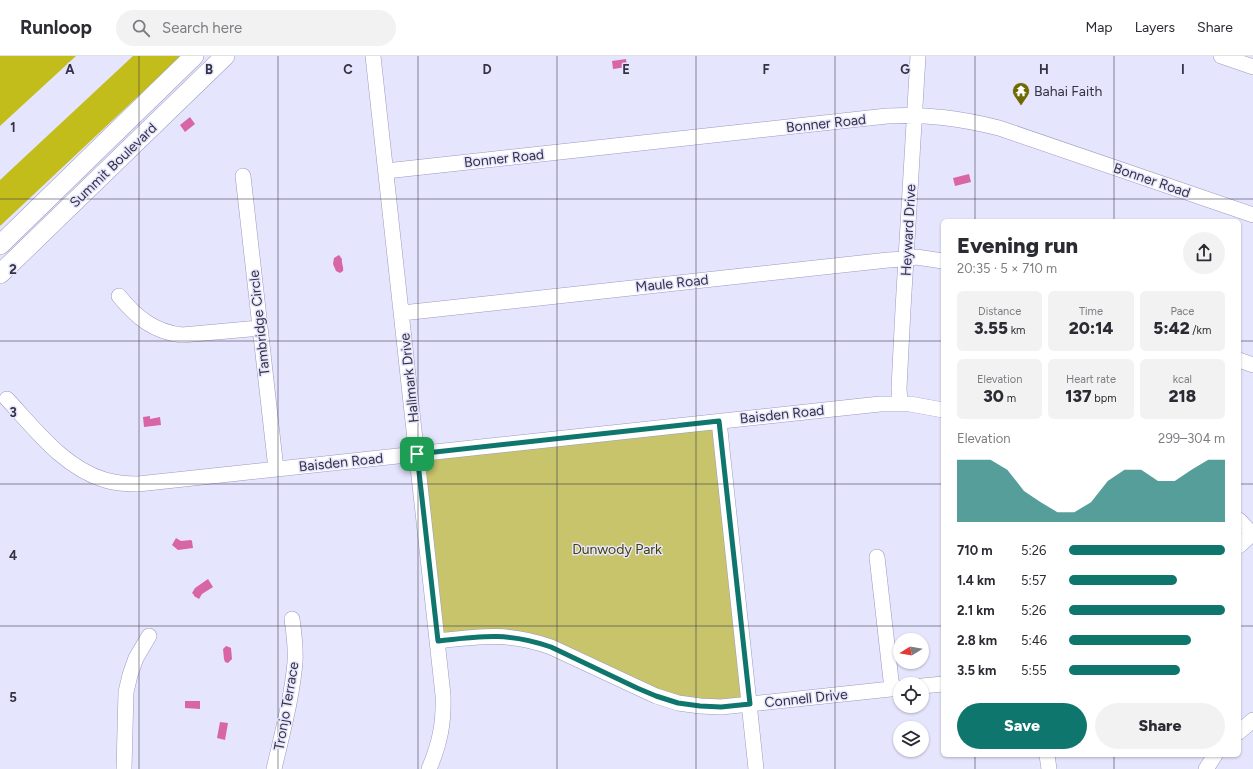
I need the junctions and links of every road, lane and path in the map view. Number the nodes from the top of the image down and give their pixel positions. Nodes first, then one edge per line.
1 (194, 56) edge
2 (225, 56) edge
3 (374, 56) edge
4 (918, 56) edge
5 (1221, 56) edge
6 (1253, 67) edge
7 (136, 113) junction
8 (915, 115) junction
9 (151, 128) junction
10 (386, 171) junction
11 (244, 176) dead end
12 (33, 213) junction
13 (1253, 215) edge
14 (48, 227) junction
15 (0, 245) edge
16 (907, 259) junction
17 (941, 261) edge
18 (0, 274) edge
19 (119, 296) dead end
20 (402, 313) junction
21 (260, 328) junction
22 (1241, 361) edge
23 (1253, 365) edge
24 (7, 399) dead end
25 (900, 403) junction
26 (941, 410) edge
27 (719, 421) junction
28 (417, 454) junction
29 (276, 469) junction
30 (1241, 522) edge
31 (1253, 534) edge
32 (1241, 544) edge
33 (877, 557) dead end
34 (292, 619) dead end
35 (149, 636) dead end
36 (438, 641) junction
37 (894, 677) edge
38 (941, 684) edge
39 (929, 685) edge
40 (893, 689) edge
41 (750, 704) junction
42 (1253, 720) edge
43 (1241, 730) edge
44 (1047, 757) edge
45 (1214, 757) edge
46 (124, 769) edge
47 (274, 769) edge
48 (429, 769) edge
49 (756, 769) edge
50 (1049, 769) edge
51 (1206, 769) edge

1 - 7 main road, Summit Boulevard
2 - 9 main road, Summit Boulevard
3 - 10 street, Hallmark Drive
4 - 8 street, Heyward Drive
5 - 6 street
7 - 9 street
7 - 12 main road, Summit Boulevard
8 - 10 street, Bonner Road
8 - 13 street, Bonner Road
8 - 16 street, Heyward Drive
9 - 14 main road, Summit Boulevard
10 - 20 street, Hallmark Drive
11 - 21 street, Tambridge Circle
12 - 14 street
12 - 15 main road, Summit Boulevard
14 - 18 main road, Summit Boulevard
16 - 17 street, Maule Road
16 - 20 street, Maule Road
16 - 25 street, Heyward Drive
19 - 21 street
20 - 28 street, Hallmark Drive
21 - 29 street, Tambridge Circle
22 - 23 street
24 - 29 street, Baisden Road
25 - 26 street, Baisden Road
25 - 27 street, Baisden Road
27 - 28 street, Baisden Road
27 - 41 street
28 - 29 street, Baisden Road
28 - 36 street, Hallmark Drive
30 - 31 street
31 - 32 street
33 - 37 street
34 - 47 street, Tronjo Terrace
35 - 46 street
36 - 41 street, Connell Drive
36 - 48 street, Hallmark Drive
38 - 39 street
40 - 41 street, Connell Drive
41 - 49 street
42 - 43 street
44 - 50 street
45 - 51 street

